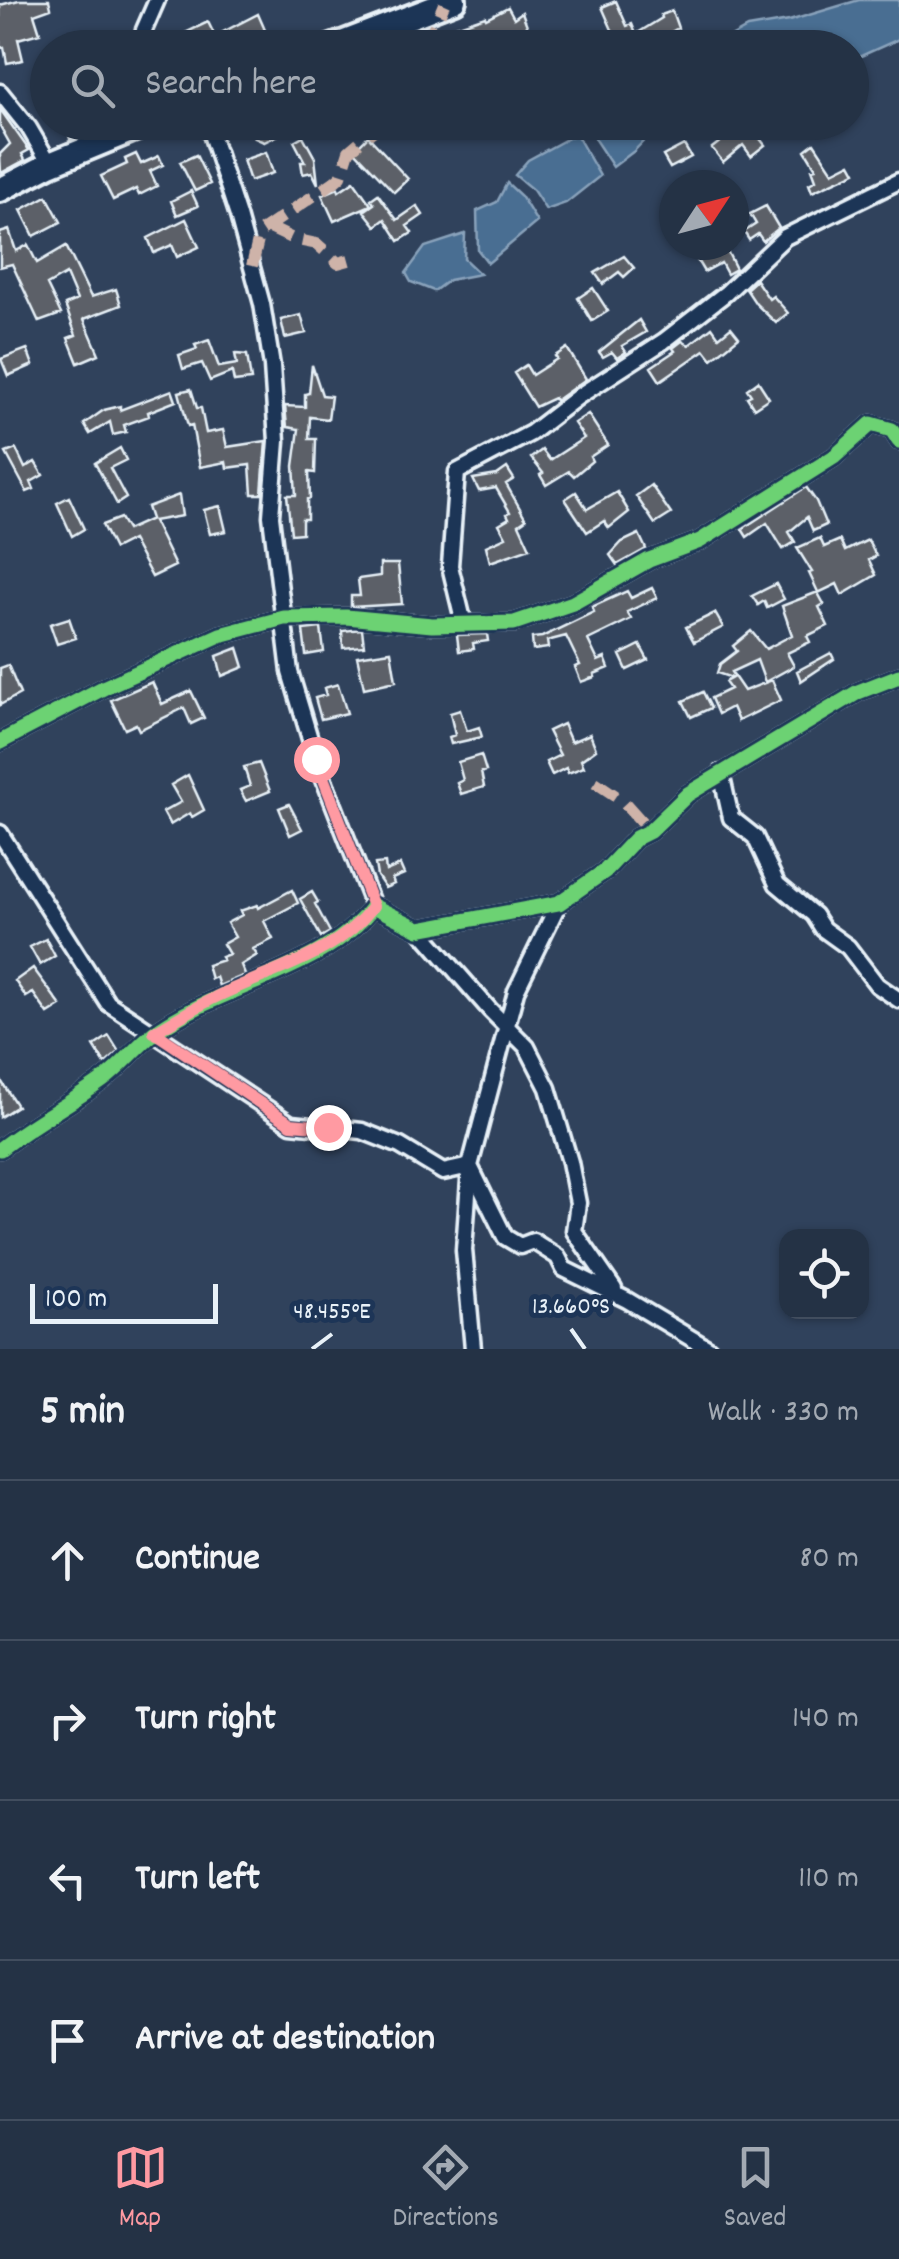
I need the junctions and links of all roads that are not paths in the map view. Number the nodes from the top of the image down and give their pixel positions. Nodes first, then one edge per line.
1 (157, 0) edge
2 (454, 0) edge
3 (144, 30) edge
4 (376, 30) edge
5 (0, 92) edge
6 (30, 130) edge
7 (36, 140) edge
8 (101, 140) edge
9 (213, 140) edge
10 (50, 164) junction
11 (899, 180) edge
12 (0, 190) edge
13 (899, 441) edge
14 (284, 618) junction
15 (464, 624) junction
16 (899, 676) edge
17 (0, 742) edge
18 (721, 773) junction
19 (0, 833) edge
20 (559, 903) junction
21 (373, 906) junction
22 (420, 929) junction
23 (899, 1000) edge
24 (507, 1026) junction
25 (154, 1032) junction
26 (0, 1148) edge
27 (470, 1166) junction
28 (628, 1300) junction
29 (473, 1349) edge
30 (709, 1349) edge

1 - 3 street
2 - 4 main road
5 - 6 street
7 - 10 street
8 - 10 main road
9 - 14 street
10 - 12 main road
11 - 15 street
13 - 15 street
14 - 15 street
14 - 17 street
14 - 21 street
16 - 18 street
18 - 20 street
18 - 23 street
19 - 25 street
20 - 22 street
20 - 24 street
21 - 22 street
21 - 25 street
22 - 24 street
24 - 27 street
24 - 28 street
25 - 26 street
25 - 27 street
27 - 28 street
27 - 29 street
28 - 30 street

